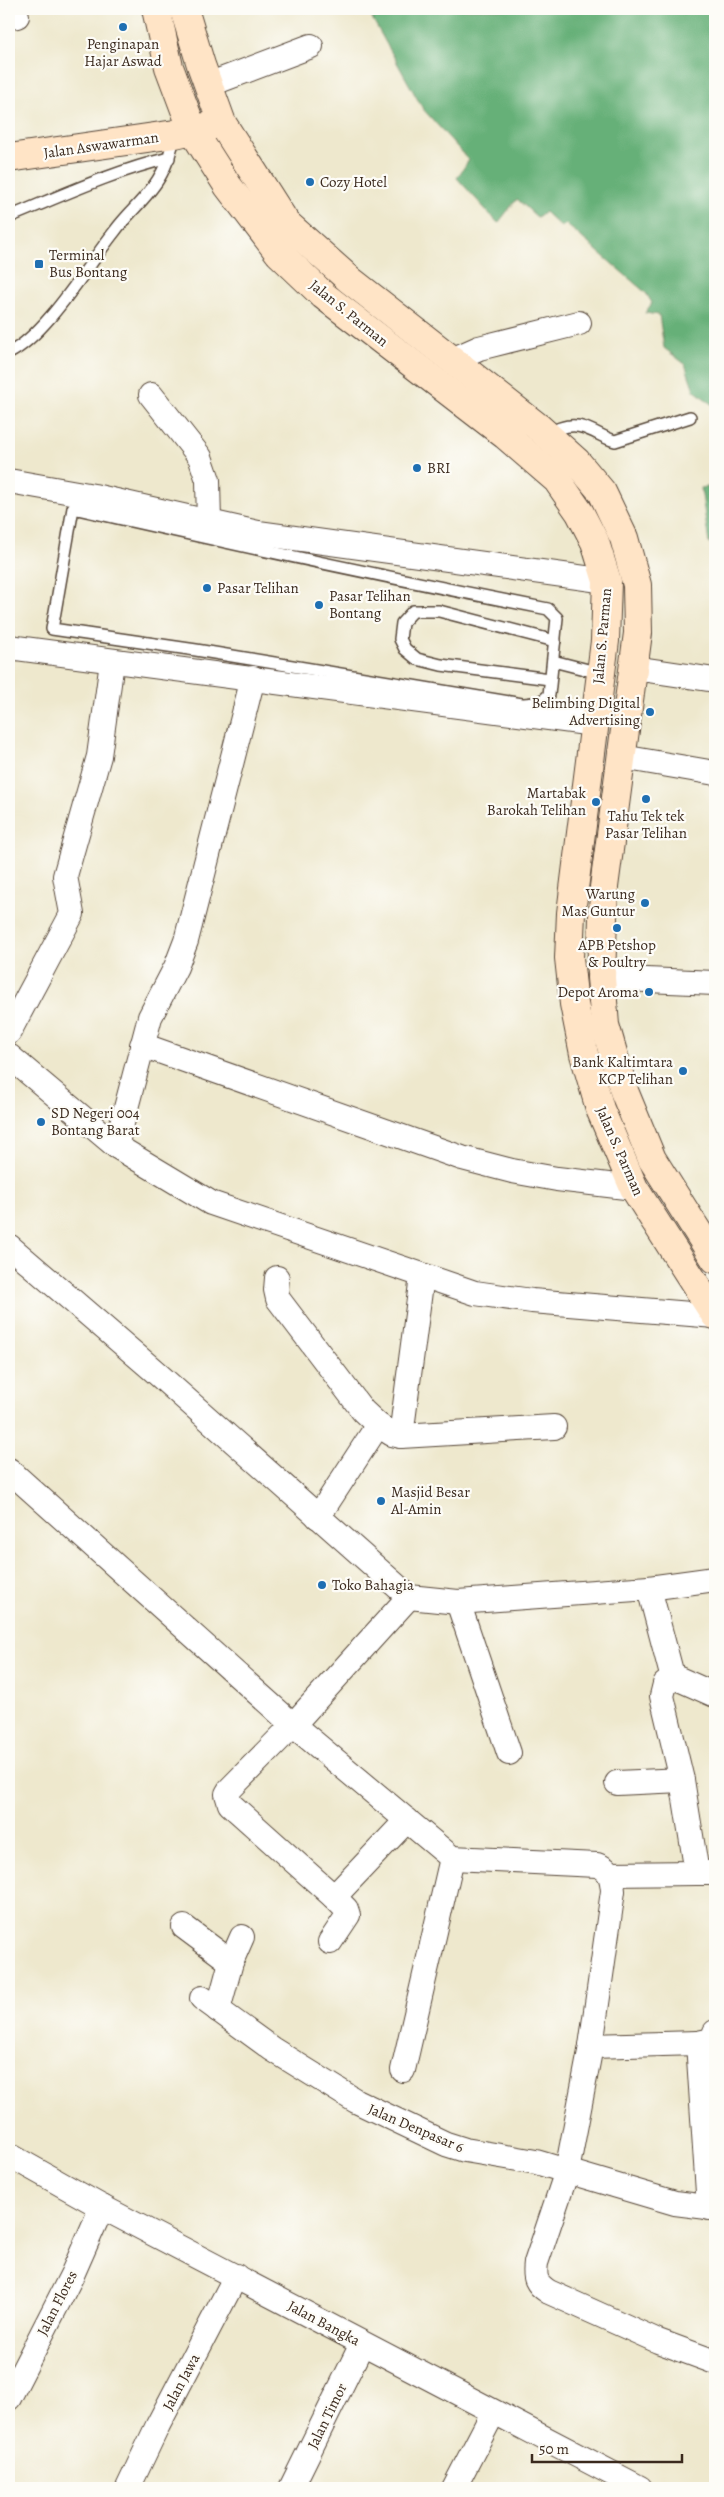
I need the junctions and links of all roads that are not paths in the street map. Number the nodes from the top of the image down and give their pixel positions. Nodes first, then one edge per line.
1 (156, 9) edge
2 (184, 9) edge
3 (311, 46) dead end
4 (208, 85) junction
5 (222, 122) junction
6 (179, 141) junction
7 (9, 158) edge
8 (9, 217) edge
9 (579, 323) dead end
10 (9, 353) edge
11 (452, 360) junction
12 (151, 396) dead end
13 (690, 417) dead end
14 (545, 434) junction
15 (9, 481) edge
16 (209, 523) junction
17 (607, 581) junction
18 (555, 641) junction
19 (9, 647) edge
20 (553, 660) junction
21 (112, 662) junction
22 (634, 668) junction
23 (253, 678) junction
24 (550, 679) junction
25 (715, 680) edge
26 (599, 683) junction
27 (630, 698) junction
28 (594, 724) junction
29 (622, 758) junction
30 (715, 772) edge
31 (601, 978) junction
32 (715, 983) edge
33 (9, 1032) edge
34 (142, 1045) junction
35 (9, 1056) edge
36 (116, 1146) junction
37 (634, 1188) junction
38 (9, 1246) edge
39 (715, 1259) edge
40 (422, 1276) junction
41 (277, 1278) dead end
42 (715, 1316) edge
43 (378, 1425) junction
44 (554, 1427) dead end
45 (400, 1436) junction
46 (9, 1470) edge
47 (318, 1517) junction
48 (715, 1579) edge
49 (649, 1588) junction
50 (409, 1596) junction
51 (458, 1602) junction
52 (674, 1679) junction
53 (715, 1695) edge
54 (293, 1724) junction
55 (509, 1753) dead end
56 (682, 1780) junction
57 (617, 1784) dead end
58 (406, 1820) junction
59 (452, 1858) junction
60 (706, 1873) edge
61 (610, 1874) junction
62 (334, 1897) junction
63 (184, 1927) dead end
64 (242, 1937) dead end
65 (330, 1942) dead end
66 (231, 1962) junction
67 (707, 2037) edge
68 (591, 2046) junction
69 (403, 2070) dead end
70 (9, 2155) edge
71 (567, 2171) junction
72 (102, 2207) junction
73 (712, 2208) edge
74 (236, 2276) junction
75 (362, 2344) junction
76 (715, 2362) edge
77 (9, 2398) edge
78 (493, 2413) junction
79 (625, 2485) edge
80 (128, 2488) edge
81 (291, 2488) edge
82 (454, 2488) edge

1 - 6 main road, Jalan S. Parman
2 - 4 main road, Jalan S. Parman
3 - 4 street
4 - 5 main road, Jalan S. Parman
5 - 6 main road, Jalan Aswawarman
5 - 11 main road, Jalan S. Parman
6 - 7 main road, Jalan Aswawarman
6 - 8 lane
6 - 10 lane
6 - 17 main road, Jalan S. Parman
9 - 11 street
11 - 14 main road, Jalan S. Parman
12 - 16 street
13 - 14 lane
14 - 22 main road, Jalan S. Parman
15 - 16 street
16 - 17 street
17 - 26 main road, Jalan S. Parman
18 - 20 lane
18 - 24 lane
18 - 24 lane
19 - 21 street
20 - 24 lane
20 - 26 lane
21 - 23 street
21 - 33 street
22 - 25 street
22 - 27 main road, Jalan S. Parman
23 - 28 street
23 - 34 street
26 - 27 main road
26 - 28 main road, Jalan S. Parman
27 - 29 main road, Jalan S. Parman
28 - 37 main road, Jalan S. Parman
29 - 30 street
29 - 31 main road, Jalan S. Parman
31 - 32 street
31 - 39 main road, Jalan S. Parman
34 - 36 street
34 - 37 street
35 - 36 street
36 - 40 street
37 - 42 main road, Jalan S. Parman
38 - 47 street
40 - 42 street
40 - 45 street
41 - 43 street
43 - 45 street
43 - 47 street
44 - 45 street
46 - 54 street
47 - 50 street
48 - 49 street
49 - 51 street
49 - 52 street
50 - 51 street
50 - 54 street
51 - 55 street
52 - 53 street
52 - 56 street
54 - 58 street
54 - 62 street
56 - 57 street
56 - 60 street
58 - 59 street
58 - 62 street
59 - 61 street
59 - 69 street
60 - 61 street
61 - 68 street
62 - 65 street
63 - 66 street
64 - 66 street
66 - 71 street, Jalan Denpasar 6
67 - 68 street
67 - 73 street
68 - 71 street
70 - 72 street, Jalan Bangka
71 - 73 street, Jalan Denpasar 6
71 - 76 street
72 - 74 street, Jalan Bangka
72 - 77 street, Jalan Flores
74 - 75 street, Jalan Bangka
74 - 80 street, Jalan Jawa
75 - 78 street, Jalan Bangka
75 - 81 street, Jalan Timor
78 - 79 street, Jalan Bangka
78 - 82 street

